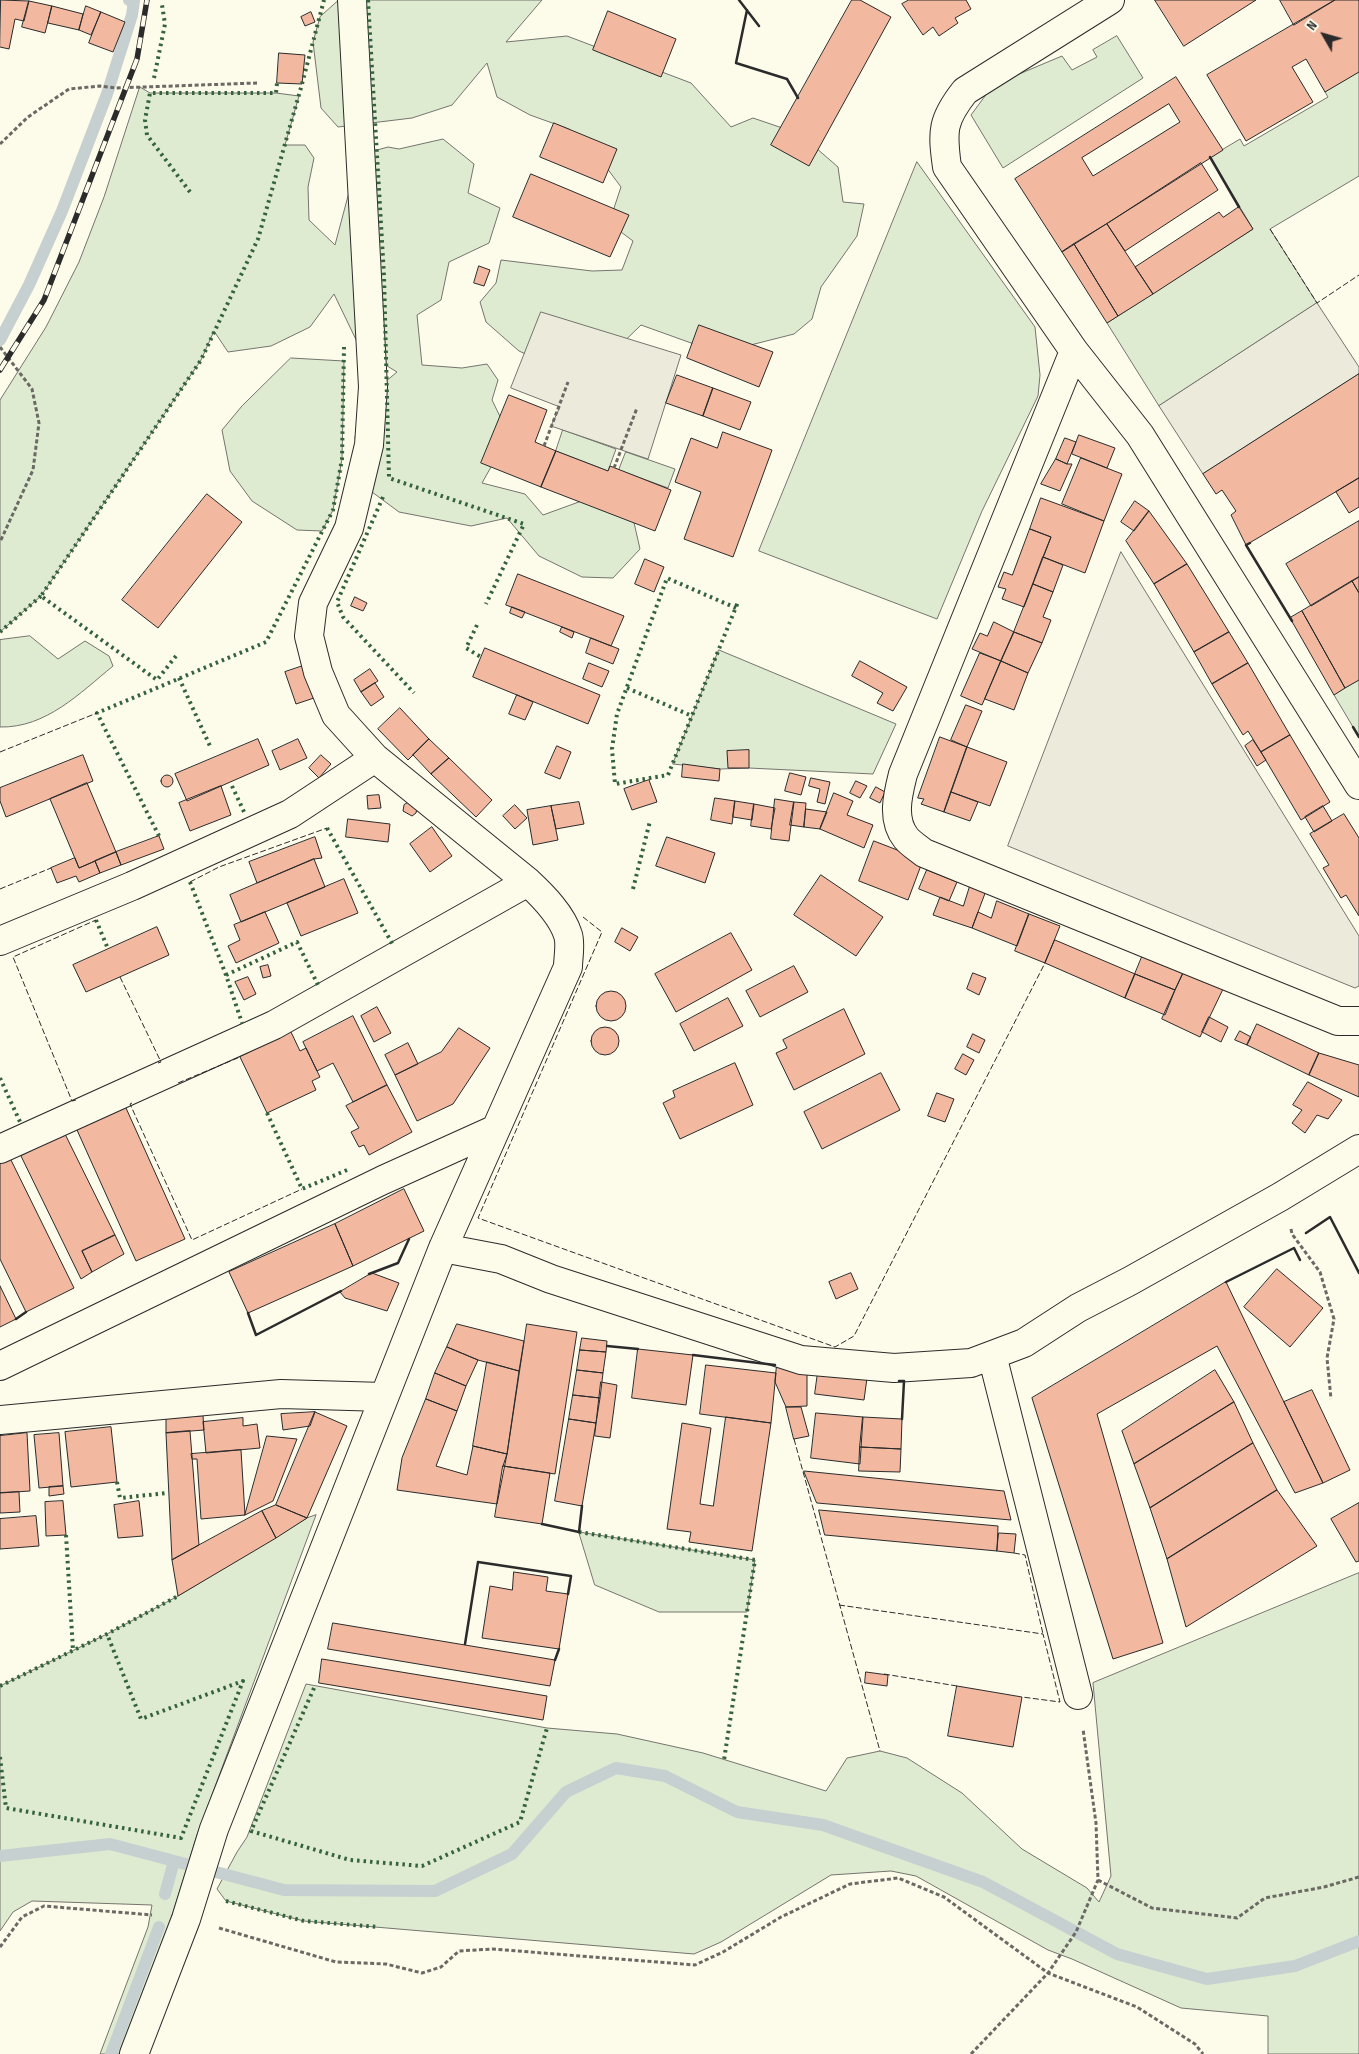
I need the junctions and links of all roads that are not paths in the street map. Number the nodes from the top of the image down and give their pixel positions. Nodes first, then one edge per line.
1 (352, 0) edge
2 (1110, 0) edge
3 (1074, 350) junction
4 (375, 758) junction
5 (1359, 785) edge
6 (528, 882) junction
7 (0, 941) edge
8 (1359, 1021) edge
9 (496, 1130) junction
10 (0, 1149) edge
11 (1359, 1149) edge
12 (443, 1248) junction
13 (992, 1355) junction
14 (0, 1366) edge
15 (384, 1397) junction
16 (0, 1420) edge
17 (1078, 1695) road end
18 (134, 2054) edge

1 - 4 street
2 - 3 street
3 - 5 street
3 - 8 street
4 - 6 street
4 - 7 street
6 - 9 street
6 - 10 street
9 - 12 street
9 - 14 street
11 - 13 street
12 - 13 street
12 - 15 street
13 - 17 street
15 - 16 street
15 - 18 street

